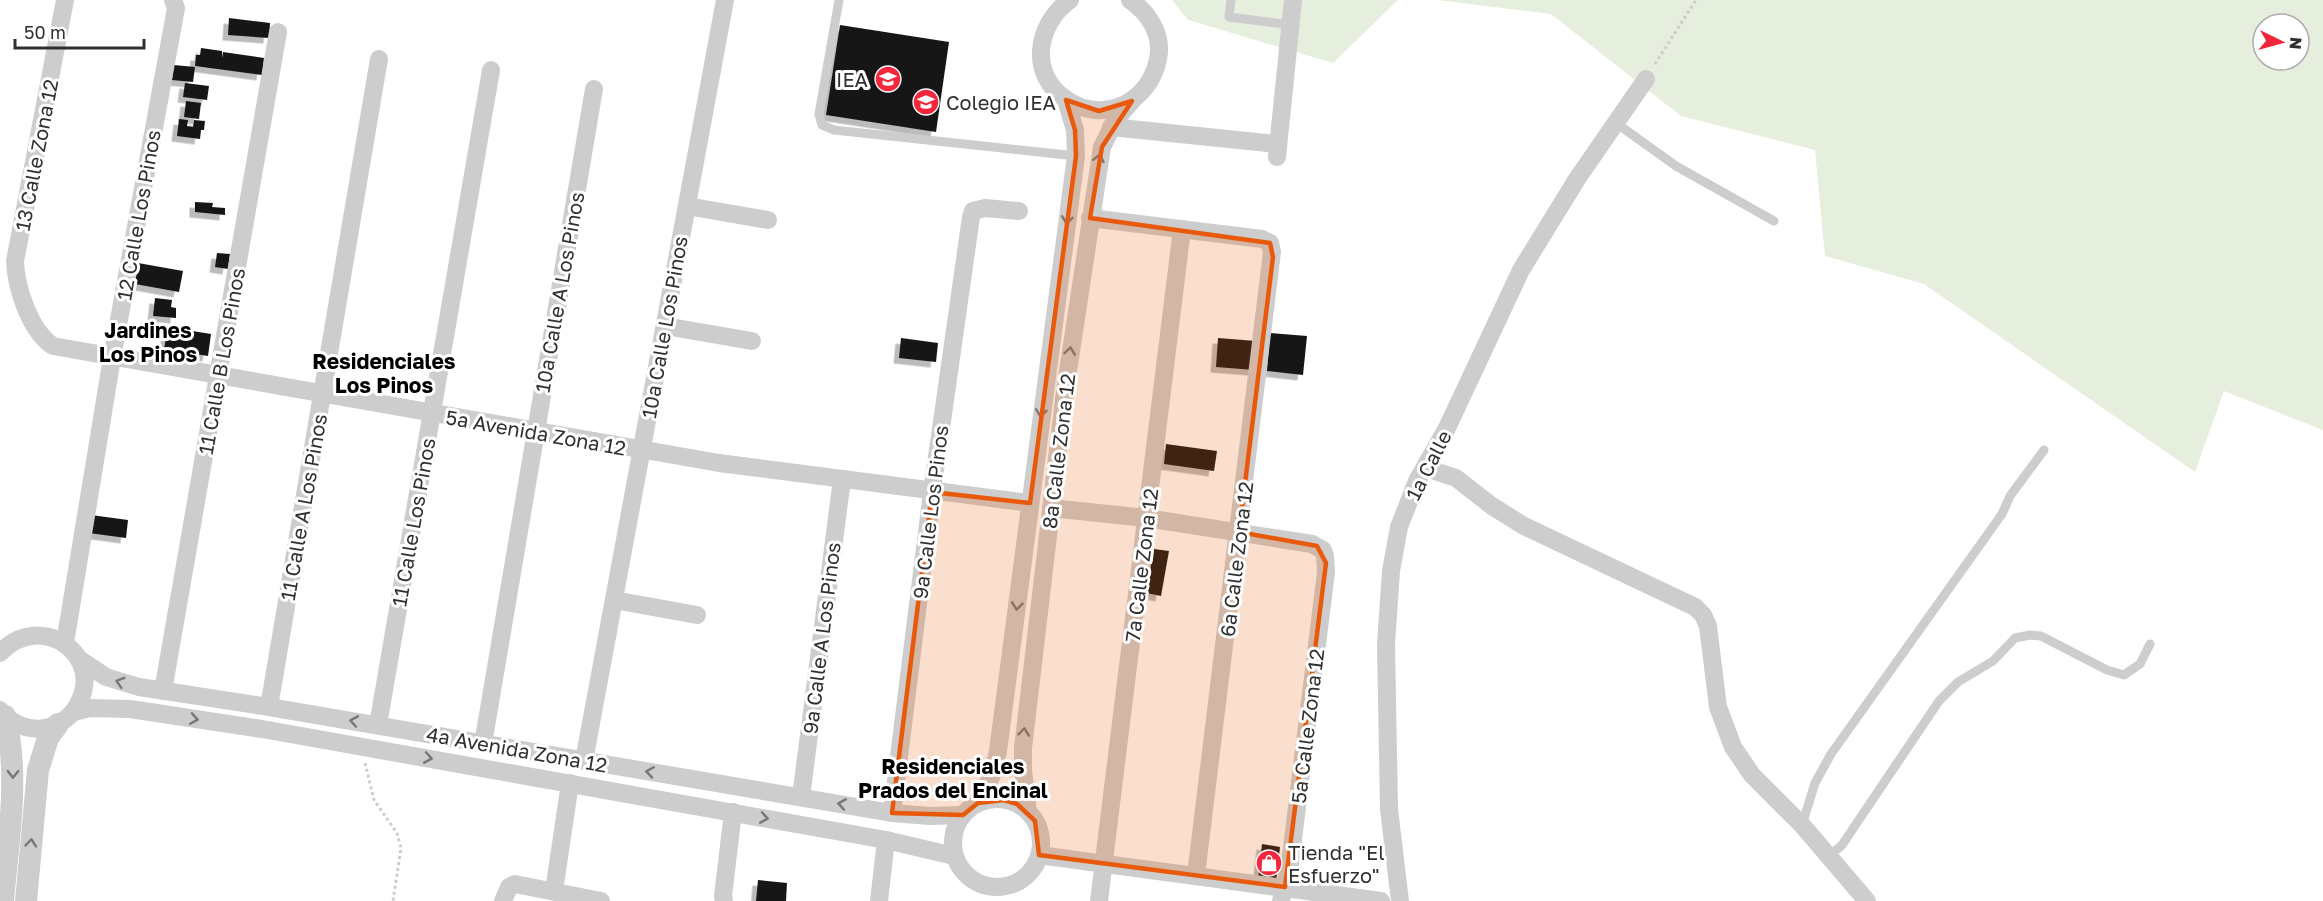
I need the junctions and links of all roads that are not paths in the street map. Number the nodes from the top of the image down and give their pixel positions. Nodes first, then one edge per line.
1 (65, 0) edge
2 (173, 0) edge
3 (725, 0) edge
4 (839, 0) edge
5 (1070, 0) edge
6 (1131, 0) edge
7 (1231, 0) edge
8 (1293, 0) edge
9 (1291, 25) junction
10 (278, 32) dead end
11 (379, 59) dead end
12 (491, 70) dead end
13 (1646, 79) road end
14 (594, 89) dead end
15 (1066, 100) junction
16 (1132, 101) junction
17 (1616, 123) junction
18 (1111, 127) junction
19 (1076, 156) junction
20 (687, 206) junction
21 (1019, 211) dead end
22 (1090, 218) junction
23 (768, 220) dead end
24 (1774, 221) dead end
25 (1182, 229) junction
26 (665, 326) junction
27 (45, 341) joint
28 (752, 341) dead end
29 (112, 358) junction
30 (218, 376) junction
31 (322, 394) junction
32 (431, 414) junction
33 (536, 432) junction
34 (642, 450) junction
35 (2044, 450) dead end
36 (1426, 468) junction
37 (842, 479) junction
38 (932, 492) junction
39 (1030, 503) junction
40 (1051, 508) junction
41 (1146, 518) junction
42 (1239, 532) junction
43 (614, 600) junction
44 (697, 615) dead end
45 (65, 643) junction
46 (2151, 644) dead end
47 (0, 653) edge
48 (79, 659) junction
49 (163, 691) junction
50 (269, 707) junction
51 (3, 713) edge
52 (66, 718) junction
53 (378, 725) junction
54 (483, 744) junction
55 (584, 761) junction
56 (570, 783) junction
57 (801, 797) junction
58 (978, 803) junction
59 (733, 812) junction
60 (1028, 812) junction
61 (892, 813) junction
62 (963, 815) junction
63 (1802, 825) junction
64 (886, 840) junction
65 (1826, 854) junction
66 (1039, 855) junction
67 (954, 856) junction
68 (1104, 864) junction
69 (1196, 875) junction
70 (554, 891) junction
71 (1283, 894) edge
72 (3, 901) edge
73 (26, 901) edge
74 (503, 901) edge
75 (601, 901) edge
76 (724, 901) edge
77 (879, 901) edge
78 (1099, 901) edge
79 (1381, 901) edge
80 (1400, 901) edge
81 (1867, 901) edge

1 - 27 street, 13 Calle Zona 12
2 - 29 street, 12 Calle Los Pinos
3 - 20 street, 10a Calle Los Pinos
4 - 19 lane
5 - 15 street
6 - 16 street, 8a Calle Zona 12
7 - 9 lane
8 - 9 street
9 - 18 street
10 - 30 street, 11 Calle B Los Pinos
11 - 31 street, 11 Calle A Los Pinos
12 - 32 street, 11 Calle Los Pinos
13 - 17 street, 1a Calle
14 - 33 street, 10a Calle A Los Pinos
15 - 16 street
15 - 19 street, 8a Calle Zona 12
16 - 18 street, 8a Calle Zona 12
17 - 24 lane
17 - 36 street, 1a Calle
22 -> 18 street, 8a Calle Zona 12
19 -> 39 street, 8a Calle Zona 12
20 - 23 street
20 - 26 street, 10a Calle Los Pinos
21 - 38 street, 9a Calle Los Pinos
22 - 25 street
40 -> 22 street, 8a Calle Zona 12
25 - 41 street, 7a Calle Zona 12
25 - 42 street, 6a Calle Zona 12
26 - 28 street
26 - 34 street, 10a Calle Los Pinos
27 - 29 street, 5a Avenida Zona 12
29 - 30 street, 5a Avenida Zona 12
29 - 45 street, 12 Calle Los Pinos
30 - 31 street, 5a Avenida Zona 12
30 - 49 street, 11 Calle B Los Pinos
31 - 32 street, 5a Avenida Zona 12
31 - 50 street, 11 Calle A Los Pinos
32 - 33 street, 5a Avenida Zona 12
32 - 53 street, 11 Calle Los Pinos
33 - 34 street, 5a Avenida Zona 12
33 - 54 street, 10a Calle A Los Pinos
34 - 37 street, 5a Avenida Zona 12
34 - 43 street, 10a Calle Los Pinos
35 - 63 lane
36 - 63 street
36 - 80 street, 1a Calle
37 - 38 street, 5a Avenida Zona 12
37 - 57 street, 9a Calle A Los Pinos
38 - 39 street, 5a Avenida Zona 12
38 - 61 street, 9a Calle Los Pinos
39 -> 58 street, 8a Calle Zona 12
40 - 41 street
60 -> 40 street, 8a Calle Zona 12
41 - 42 street
41 - 68 street, 7a Calle Zona 12
42 - 69 street, 6a Calle Zona 12
42 - 71 street, 5a Calle Zona 12
43 - 44 street
43 - 55 street, 10a Calle Los Pinos
45 - 47 street
45 - 48 street, 4a Avenida Zona 12
46 - 65 lane
49 -> 48 street, 4a Avenida Zona 12
48 - 52 street
49 - 50 street, 4a Avenida Zona 12
53 -> 50 street, 4a Avenida Zona 12
51 - 52 street, 4a Avenida Zona 12
51 -> 72 street
52 -> 56 street, 4a Avenida Zona 12
73 -> 52 street
53 - 54 street, 4a Avenida Zona 12
54 - 55 street, 4a Avenida Zona 12
57 -> 55 street, 4a Avenida Zona 12
56 - 59 street, 4a Avenida Zona 12
56 - 70 street
61 -> 57 street, 4a Avenida Zona 12
58 - 60 street
58 - 62 street
59 -> 64 street, 4a Avenida Zona 12
59 - 76 street
60 - 66 street
61 - 62 street, 4a Avenida Zona 12
62 - 67 street
63 - 65 street
64 - 67 street, 4a Avenida Zona 12
64 - 77 street
65 - 81 street
66 - 67 street
66 - 68 street
68 - 69 street
68 - 78 street, 7a Calle Zona 12
69 - 71 street
70 - 74 street
70 - 75 street
71 - 79 street

